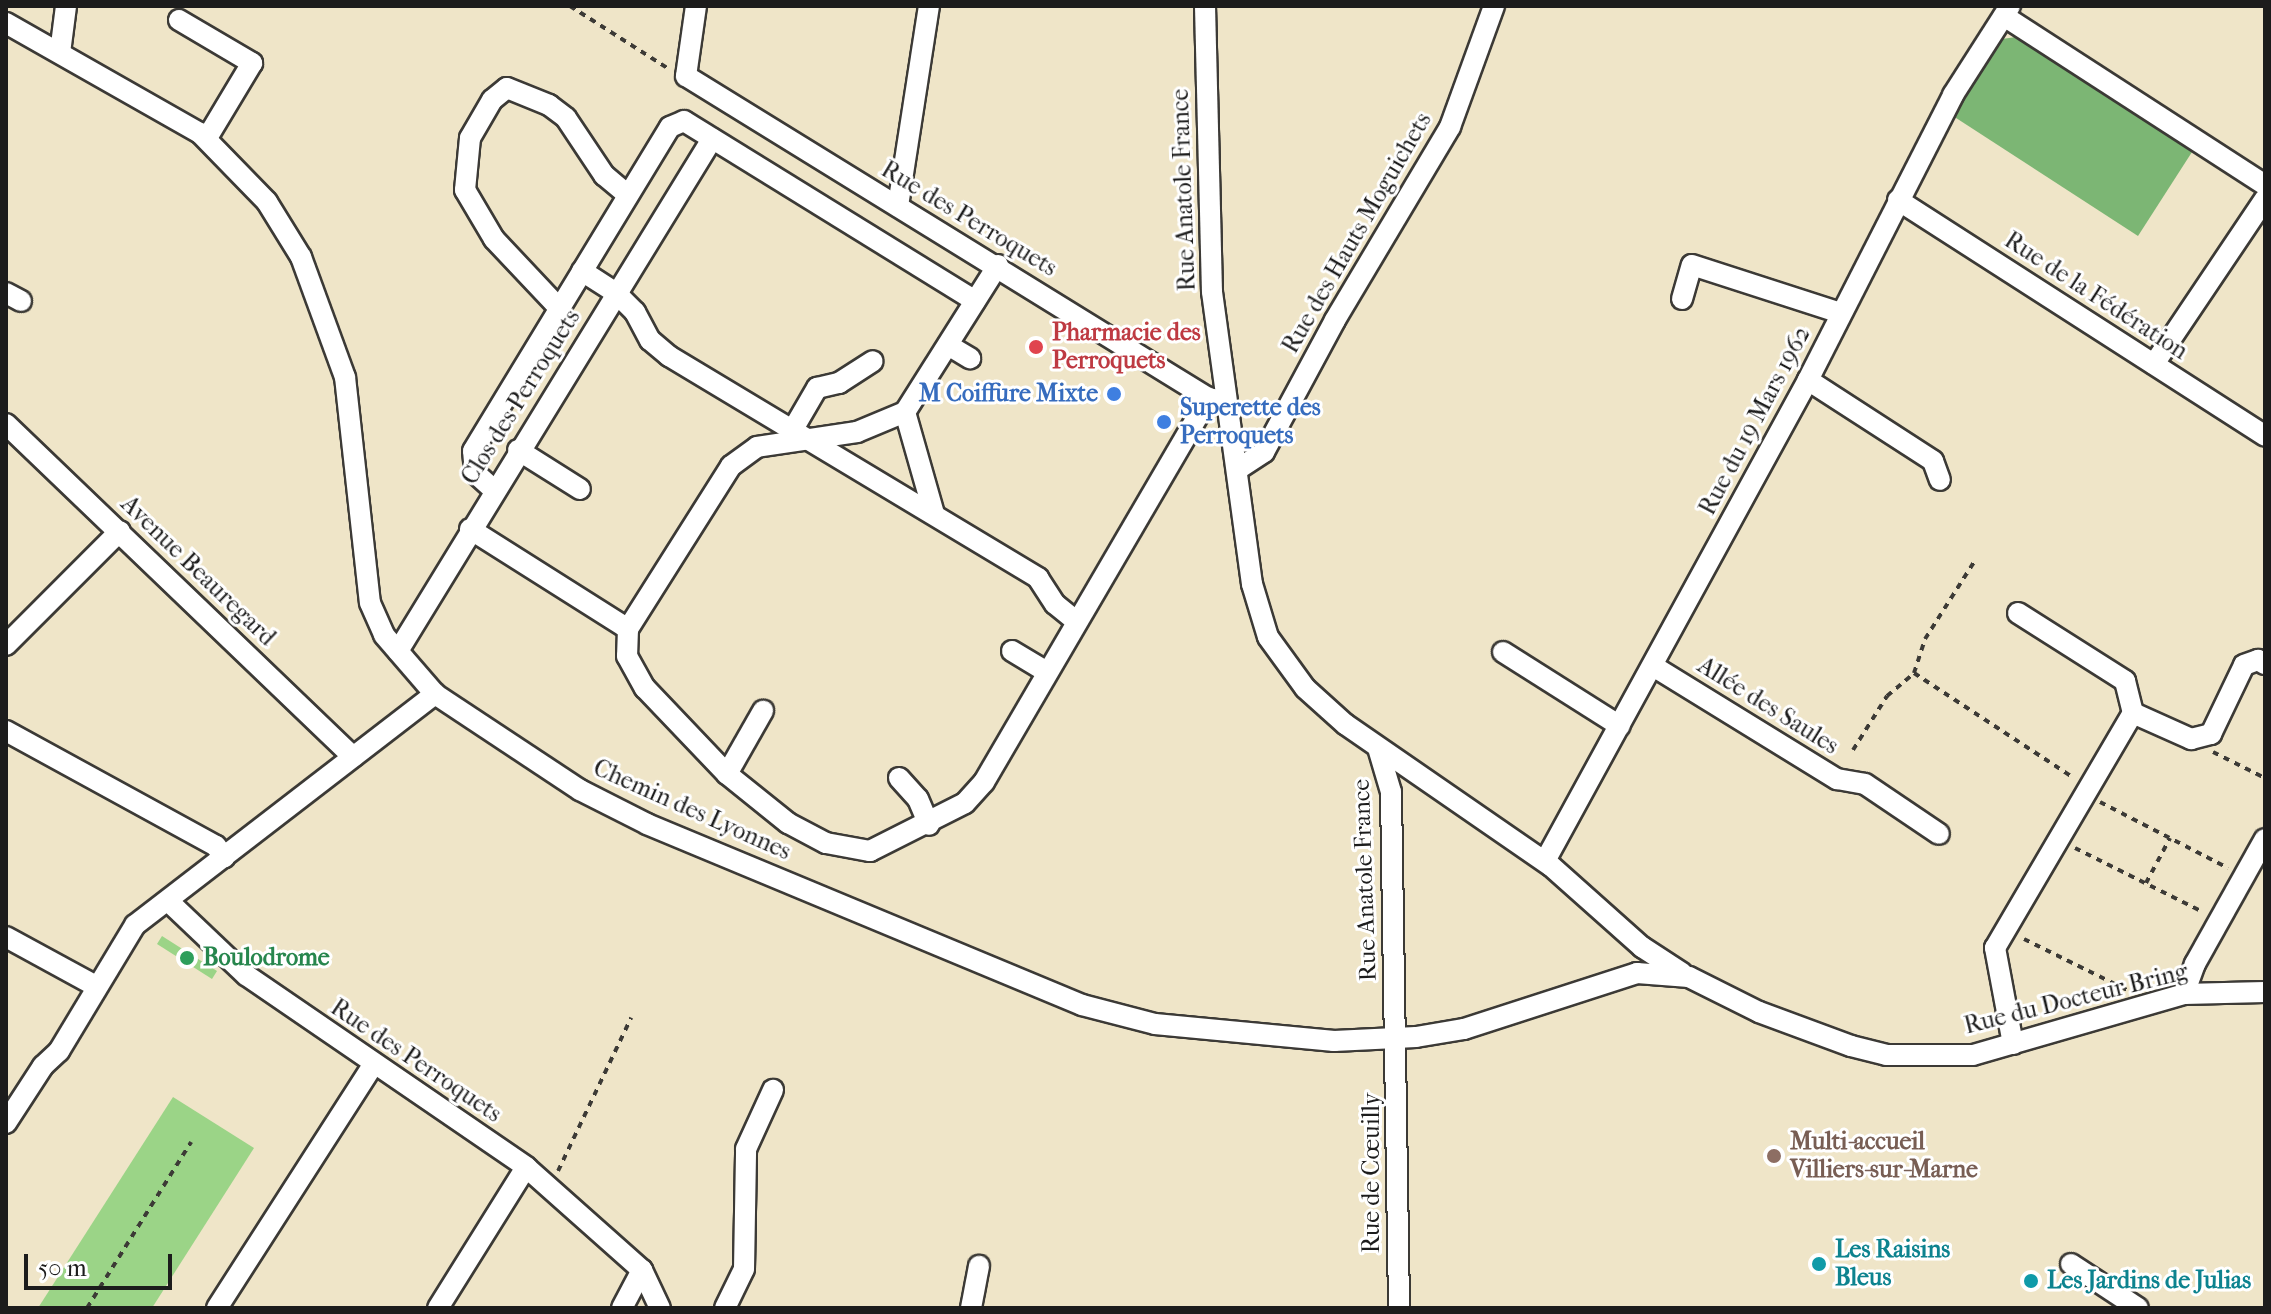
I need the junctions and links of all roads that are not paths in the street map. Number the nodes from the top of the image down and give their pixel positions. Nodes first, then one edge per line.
1 (66, 6) edge
2 (696, 6) edge
3 (929, 6) edge
4 (1205, 6) edge
5 (1494, 6) edge
6 (2007, 11) edge
7 (179, 20) dead end
8 (6, 23) edge
9 (60, 53) junction
10 (207, 138) junction
11 (712, 139) junction
12 (2265, 185) edge
13 (628, 195) junction
14 (2265, 199) edge
15 (1898, 200) junction
16 (898, 206) junction
17 (998, 265) junction
18 (582, 271) junction
19 (616, 293) junction
20 (1682, 299) dead end
21 (975, 301) junction
22 (559, 308) junction
23 (1841, 313) junction
24 (948, 345) junction
25 (970, 358) dead end
26 (873, 361) dead end
27 (2154, 364) junction
28 (1808, 380) junction
29 (1217, 400) junction
30 (905, 412) junction
31 (6, 424) edge
32 (796, 434) junction
33 (2265, 436) edge
34 (518, 450) junction
35 (1238, 469) junction
36 (1940, 480) dead end
37 (580, 489) dead end
38 (494, 490) junction
39 (934, 514) junction
40 (470, 529) junction
41 (120, 531) junction
42 (2018, 613) dead end
43 (1076, 621) junction
44 (628, 629) junction
45 (6, 645) edge
46 (398, 651) junction
47 (1012, 651) dead end
48 (1503, 652) dead end
49 (2265, 664) edge
50 (1653, 666) junction
51 (1047, 672) junction
52 (435, 694) junction
53 (763, 711) dead end
54 (2133, 713) junction
55 (1620, 726) junction
56 (6, 731) edge
57 (1378, 748) junction
58 (353, 757) junction
59 (727, 774) junction
60 (1422, 775) junction
61 (899, 778) dead end
62 (1391, 792) junction
63 (929, 825) junction
64 (1939, 834) dead end
65 (2265, 839) edge
66 (224, 857) junction
67 (1545, 861) junction
68 (168, 901) junction
69 (6, 937) edge
70 (1642, 947) junction
71 (1637, 973) junction
72 (1689, 977) junction
73 (96, 986) junction
74 (2265, 992) edge
75 (2184, 994) junction
76 (1397, 1038) junction
77 (2013, 1044) junction
78 (373, 1065) junction
79 (773, 1090) dead end
80 (6, 1123) edge
81 (526, 1167) junction
82 (2071, 1264) dead end
83 (979, 1266) dead end
84 (642, 1270) junction
85 (217, 1308) edge
86 (438, 1308) edge
87 (622, 1308) edge
88 (660, 1308) edge
89 (725, 1308) edge
90 (971, 1308) edge
91 (1399, 1308) edge
92 (2138, 1308) edge

1 - 9 street
2 - 16 street, Rue des Perroquets
3 - 16 street
4 - 29 street, Rue Anatole France
5 - 35 street, Rue des Hauts Moguichets
6 - 12 street
6 - 15 street, Rue du 19 Mars 1962
7 - 10 street
8 - 9 street, Chemin des Lyonnes
9 - 10 street, Chemin des Lyonnes
10 - 46 street, Chemin des Lyonnes
11 - 13 street
11 - 19 street, Clos des Perroquets
11 - 21 street
13 - 18 street
13 - 22 street
14 - 27 street
15 - 23 street, Rue du 19 Mars 1962
15 - 27 street, Rue de la Fédération
16 - 17 street, Rue des Perroquets
17 - 21 street
17 - 29 street, Rue des Perroquets
18 - 19 street
18 - 22 street
19 - 32 street
19 - 34 street, Clos des Perroquets
20 - 23 street
21 - 24 street
22 - 38 street
23 - 28 street, Rue du 19 Mars 1962
24 - 25 street
24 - 30 street
26 - 32 street
27 - 33 street, Rue de la Fédération
28 - 36 street
28 - 50 street, Rue du 19 Mars 1962
29 - 35 street, Rue Anatole France
29 - 43 street
30 - 32 street
30 - 39 street
31 - 41 street, Avenue Beauregard
32 - 39 street
32 - 44 street
34 - 37 street
34 - 38 street, Clos des Perroquets
35 - 57 street, Rue Anatole France
38 - 40 street, Clos des Perroquets
39 - 43 street
40 - 44 street
40 - 46 street, Clos des Perroquets
41 - 45 street
41 - 58 street, Avenue Beauregard
42 - 54 street
43 - 51 street
44 - 59 street
46 - 52 street, Chemin des Lyonnes
47 - 51 street
48 - 55 street
49 - 54 street
50 - 55 street, Rue du 19 Mars 1962
50 - 64 street, Allée des Saules
51 - 63 street
52 - 58 street
52 - 76 street, Chemin des Lyonnes
53 - 59 street
54 - 77 street
55 - 67 street, Rue du 19 Mars 1962
56 - 66 street
57 - 60 street
57 - 62 street, Rue Anatole France
58 - 66 street
59 - 63 street
60 - 62 street
60 - 67 street
61 - 63 street
62 - 76 street, Rue Anatole France
65 - 75 street
66 - 68 street
67 - 70 street
68 - 73 street
68 - 78 street, Rue des Perroquets
69 - 73 street
70 - 71 street
70 - 72 street
71 - 72 street, Rue du Docteur Bring
71 - 76 street, Rue du Docteur Bring
72 - 77 street, Rue du Docteur Bring
73 - 80 street
74 - 75 street, Rue du Docteur Bring
75 - 77 street, Rue du Docteur Bring
76 - 91 street, Rue de Cœuilly
78 - 81 street, Rue des Perroquets
78 - 85 street
79 - 89 street
81 - 84 street, Rue des Perroquets
81 - 86 street
82 - 92 street
83 - 90 street
84 - 87 street
84 - 88 street, Rue des Perroquets

